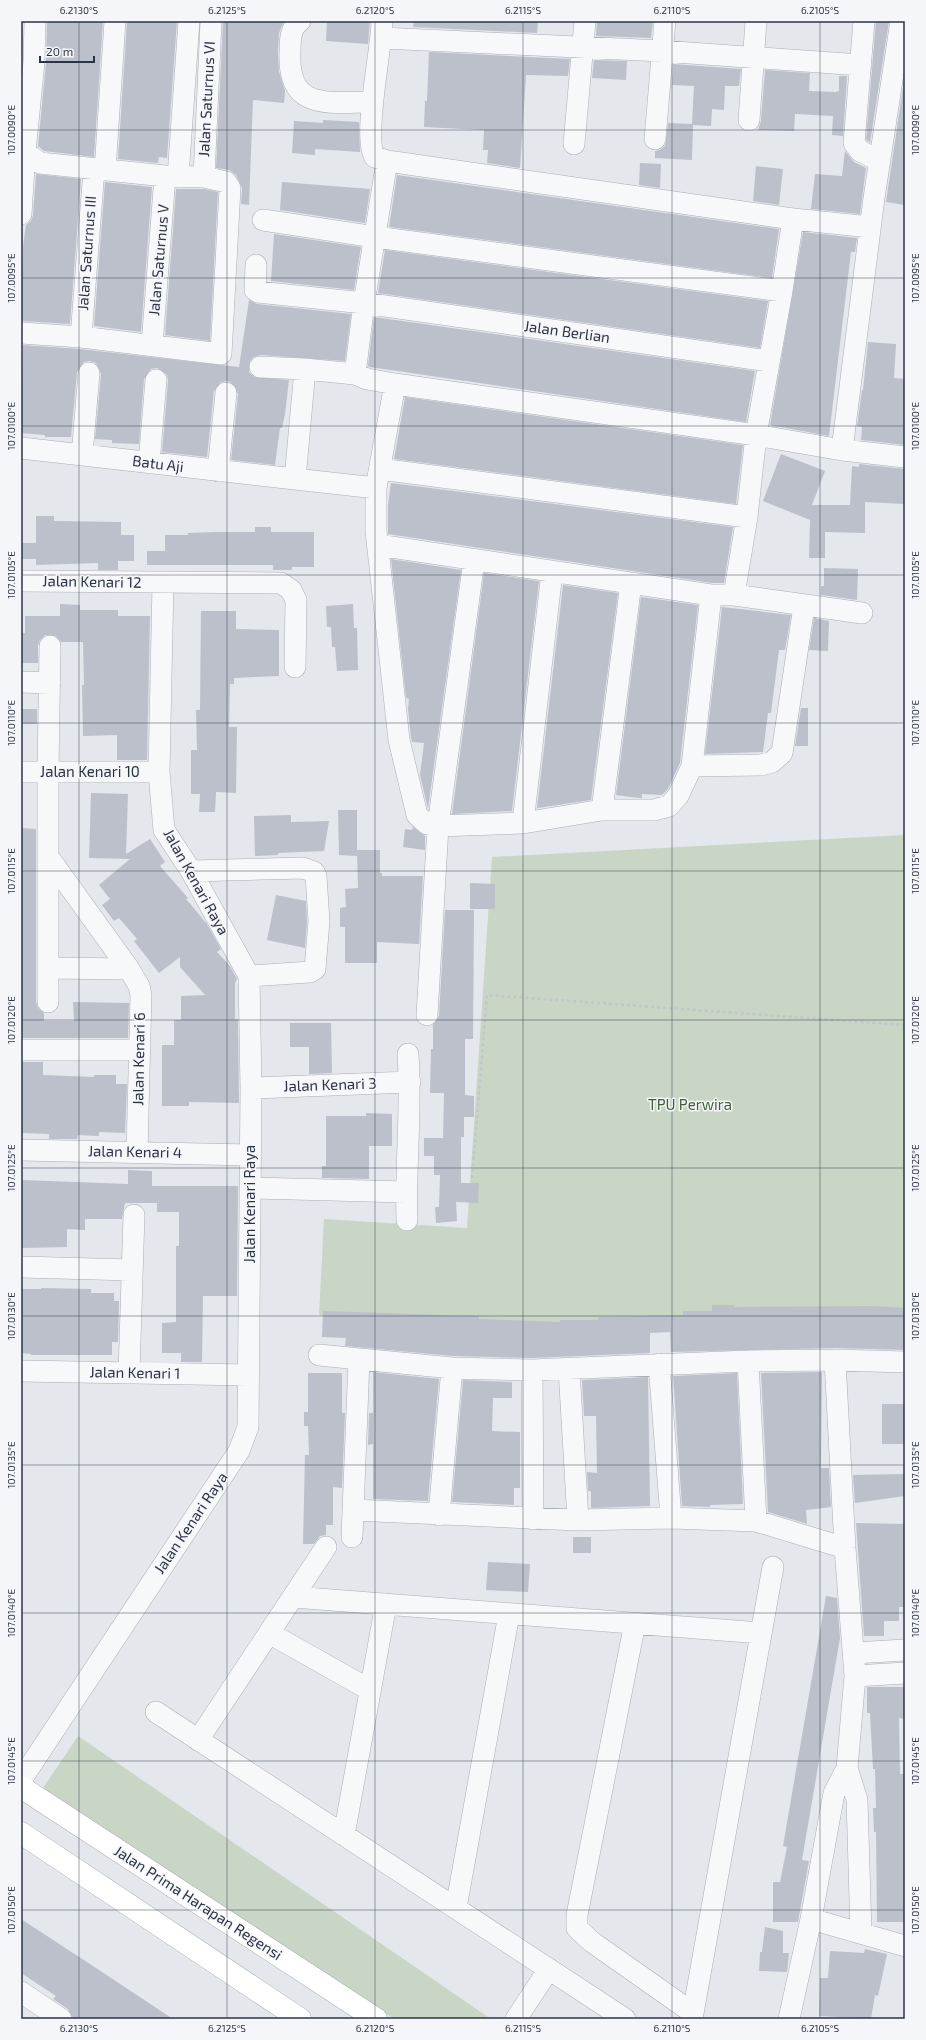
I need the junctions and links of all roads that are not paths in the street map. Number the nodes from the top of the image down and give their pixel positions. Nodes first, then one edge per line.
1 (35, 21) edge
2 (116, 21) edge
3 (189, 21) edge
4 (211, 21) edge
5 (300, 21) edge
6 (585, 21) edge
7 (665, 21) edge
8 (756, 21) edge
9 (864, 21) edge
10 (901, 21) edge
11 (382, 30) edge
12 (582, 48) junction
13 (662, 51) junction
14 (753, 56) junction
15 (28, 61) edge
16 (861, 65) junction
17 (373, 102) junction
18 (749, 120) dead end
19 (655, 139) dead end
20 (574, 144) dead end
21 (387, 161) junction
22 (880, 161) junction
23 (26, 162) edge
24 (99, 170) junction
25 (172, 176) junction
26 (204, 177) junction
27 (21, 214) edge
28 (793, 219) junction
29 (263, 220) dead end
30 (870, 227) junction
31 (375, 237) junction
32 (256, 265) dead end
33 (782, 291) junction
34 (364, 304) junction
35 (21, 333) edge
36 (81, 337) junction
37 (152, 345) junction
38 (770, 361) junction
39 (260, 367) dead end
40 (305, 369) junction
41 (88, 373) dead end
42 (355, 374) junction
43 (156, 380) dead end
44 (395, 384) junction
45 (226, 393) dead end
46 (756, 435) junction
47 (21, 448) edge
48 (842, 450) junction
49 (82, 455) junction
50 (905, 457) edge
51 (149, 462) junction
52 (218, 470) junction
53 (378, 478) junction
54 (295, 479) junction
55 (747, 517) junction
56 (378, 545) junction
57 (474, 560) junction
58 (552, 572) junction
59 (21, 581) edge
60 (163, 583) junction
61 (631, 583) junction
62 (734, 594) junction
63 (711, 595) junction
64 (804, 606) junction
65 (862, 613) dead end
66 (50, 646) dead end
67 (295, 667) dead end
68 (21, 682) edge
69 (50, 683) junction
70 (692, 766) junction
71 (21, 772) edge
72 (48, 772) junction
73 (159, 772) junction
74 (602, 810) junction
75 (523, 823) junction
76 (438, 826) junction
77 (49, 858) junction
78 (191, 871) junction
79 (48, 968) junction
80 (129, 969) junction
81 (249, 976) junction
82 (48, 1002) dead end
83 (427, 1015) dead end
84 (21, 1050) edge
85 (139, 1050) junction
86 (408, 1054) dead end
87 (410, 1082) junction
88 (251, 1088) junction
89 (21, 1150) edge
90 (137, 1152) junction
91 (249, 1155) junction
92 (251, 1188) junction
93 (406, 1192) junction
94 (134, 1215) dead end
95 (407, 1220) dead end
96 (21, 1267) edge
97 (132, 1270) junction
98 (319, 1355) dead end
99 (359, 1360) junction
100 (835, 1360) junction
101 (748, 1361) junction
102 (905, 1362) edge
103 (659, 1364) junction
104 (452, 1368) junction
105 (569, 1369) junction
106 (532, 1370) junction
107 (21, 1371) edge
108 (129, 1373) junction
109 (248, 1375) junction
110 (353, 1510) junction
111 (439, 1515) junction
112 (671, 1518) junction
113 (533, 1519) junction
114 (578, 1520) junction
115 (756, 1521) junction
116 (352, 1537) dead end
117 (326, 1547) dead end
118 (845, 1548) junction
119 (773, 1567) dead end
120 (293, 1597) junction
121 (386, 1604) junction
122 (509, 1614) junction
123 (635, 1623) junction
124 (269, 1633) junction
125 (761, 1633) junction
126 (905, 1650) edge
127 (854, 1653) junction
128 (905, 1673) edge
129 (855, 1676) junction
130 (370, 1690) junction
131 (156, 1712) dead end
132 (198, 1740) junction
133 (847, 1768) junction
134 (21, 1780) edge
135 (21, 1787) edge
136 (21, 1833) edge
137 (344, 1835) junction
138 (456, 1908) junction
139 (811, 1919) junction
140 (861, 1933) junction
141 (905, 1946) edge
142 (549, 1969) junction
143 (22, 1994) edge
144 (692, 2016) edge
145 (61, 2019) edge
146 (300, 2019) edge
147 (376, 2019) edge
148 (516, 2019) edge
149 (625, 2019) edge
150 (789, 2019) edge

1 - 15 street
2 - 24 street, Jalan Saturnus III
3 - 25 street, Jalan Saturnus V
4 - 26 street, Jalan Saturnus VI
5 - 17 street
6 - 12 street
7 - 13 street
8 - 14 street
9 - 16 street
10 - 22 street
11 - 12 street
11 - 17 street
12 - 13 street
12 - 20 street
13 - 14 street
13 - 19 street
14 - 16 street
14 - 18 street
15 - 23 street
16 - 22 street
17 - 21 street
21 - 28 street
21 - 31 street
22 - 30 street
23 - 24 street
23 - 27 street
24 - 25 street
24 - 36 street, Jalan Saturnus III
25 - 26 street
25 - 37 street, Jalan Saturnus V
26 - 37 street
28 - 30 street
28 - 33 street
29 - 31 street
30 - 48 street
31 - 33 street
31 - 34 street
32 - 34 street, Jalan Berlian
33 - 38 street
34 - 38 street, Jalan Berlian
34 - 42 street
35 - 36 street
36 - 37 street
38 - 46 street
39 - 40 street
40 - 42 street
40 - 54 street
41 - 49 street
42 - 44 street
43 - 51 street
44 - 46 street
44 - 53 street
45 - 52 street
46 - 48 street
46 - 55 street
47 - 49 street, Batu Aji
48 - 50 street
49 - 51 street, Batu Aji
51 - 52 street, Batu Aji
52 - 54 street, Batu Aji
53 - 54 street, Batu Aji
53 - 55 street, Batu Aji
53 - 56 street
55 - 62 street
56 - 57 street
56 - 76 street
57 - 58 street
57 - 76 street
58 - 61 street
58 - 75 street
59 - 60 street, Jalan Kenari 12
60 - 67 street, Jalan Kenari 12
60 - 73 street, Jalan Kenari Raya
61 - 63 street
61 - 74 street
62 - 63 street
62 - 64 street
63 - 70 street
64 - 65 street
64 - 70 street
66 - 69 street
68 - 69 street
69 - 72 street
70 - 74 street
71 - 72 street, Jalan Kenari 10
72 - 73 street, Jalan Kenari 10
72 - 77 street
73 - 78 street, Jalan Kenari Raya
74 - 75 street
75 - 76 street
76 - 83 street
77 - 79 street
77 - 80 street, Jalan Kenari 6
78 - 81 street, Jalan Kenari Raya
78 - 81 street
79 - 80 street
79 - 82 street
80 - 85 street, Jalan Kenari 6
81 - 88 street, Jalan Kenari Raya
84 - 85 street
85 - 90 street, Jalan Kenari 6
86 - 87 street
87 - 88 street, Jalan Kenari 3
87 - 93 street
88 - 91 street, Jalan Kenari Raya
89 - 90 street, Jalan Kenari 4
90 - 91 street, Jalan Kenari 4
91 - 92 street, Jalan Kenari Raya
92 - 93 street
92 - 109 street, Jalan Kenari Raya
93 - 95 street
94 - 97 street
96 - 97 street
97 - 108 street
98 - 99 street
99 - 104 street
99 - 110 street
100 - 101 street
100 - 102 street
100 - 118 street
101 - 103 street
101 - 115 street
103 - 105 street
103 - 112 street
104 - 106 street
104 - 111 street
105 - 106 street
105 - 114 street
106 - 113 street
107 - 108 street, Jalan Kenari 1
108 - 109 street, Jalan Kenari 1
109 - 134 street, Jalan Kenari Raya
110 - 111 street
110 - 116 street
111 - 113 street
112 - 114 street
112 - 115 street
113 - 114 street
115 - 118 street
117 - 120 street
118 - 127 street
119 - 125 street
120 - 121 street
120 - 124 street
121 - 122 street
121 - 130 street
122 - 123 street
122 - 138 street
123 - 125 street
123 - 144 street
124 - 130 street
124 - 132 street
125 - 144 street
126 - 127 street
127 - 129 street
128 - 129 street
129 - 133 street
130 - 137 street
131 - 132 street
132 - 137 street
133 - 139 street
133 - 140 street
135 - 147 street, Jalan Prima Harapan Regensi
136 - 146 street
137 - 138 street
138 - 142 street
139 - 140 street
139 - 150 street
140 - 141 street
142 - 148 street
142 - 149 street
143 - 145 street

